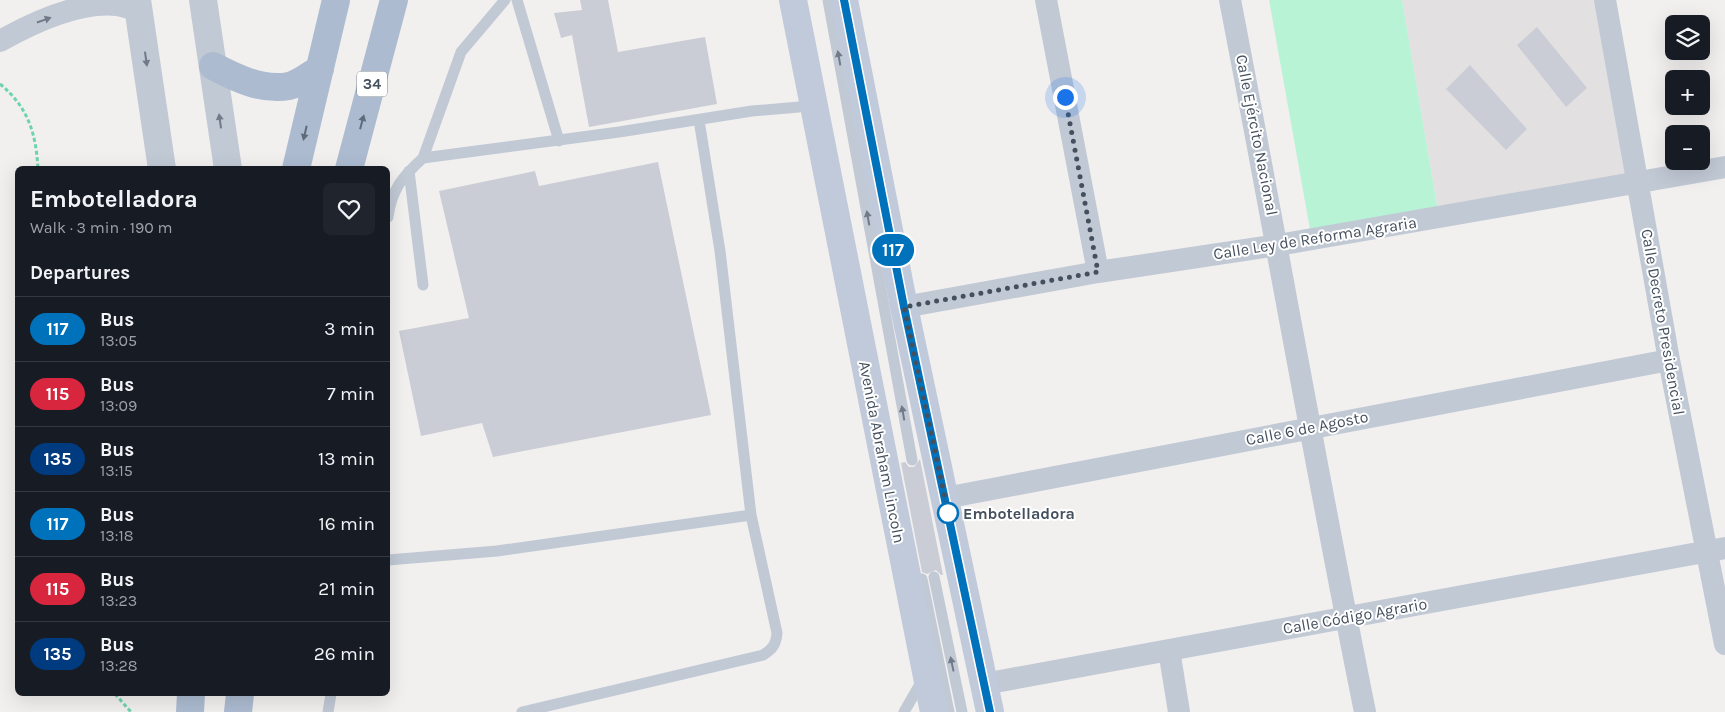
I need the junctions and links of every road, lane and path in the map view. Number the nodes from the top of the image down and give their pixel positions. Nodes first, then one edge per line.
1 (203, 0) edge
2 (336, 0) edge
3 (379, 0) edge
4 (394, 0) edge
5 (505, 0) edge
6 (518, 0) edge
7 (776, 0) edge
8 (793, 0) edge
9 (828, 0) edge
10 (1046, 0) edge
11 (1230, 0) edge
12 (1605, 0) edge
13 (98, 2) edge
14 (138, 5) edge
15 (852, 7) edge
16 (0, 41) edge
17 (382, 49) junction
18 (212, 66) junction
19 (320, 68) junction
20 (0, 84) edge
21 (799, 106) junction
22 (699, 120) junction
23 (558, 141) junction
24 (423, 158) junction
25 (38, 166) edge
26 (162, 166) edge
27 (228, 166) edge
28 (297, 166) edge
29 (350, 166) edge
30 (1725, 167) edge
31 (409, 171) junction
32 (1638, 183) junction
33 (831, 191) junction
34 (390, 208) edge
35 (1278, 246) junction
36 (1098, 272) junction
37 (423, 285) dead end
38 (904, 307) junction
39 (1669, 360) junction
40 (1309, 428) junction
41 (912, 460) dead end
42 (945, 498) junction
43 (751, 516) junction
44 (1716, 550) edge
45 (390, 560) edge
46 (934, 577) dead end
47 (922, 579) dead end
48 (1346, 618) junction
49 (1725, 644) edge
50 (1169, 650) junction
51 (926, 673) junction
52 (984, 684) junction
53 (116, 696) edge
54 (191, 696) edge
55 (240, 696) edge
56 (331, 696) edge
57 (131, 712) edge
58 (190, 712) edge
59 (238, 712) edge
60 (328, 712) edge
61 (522, 712) edge
62 (904, 712) edge
63 (934, 712) edge
64 (949, 712) edge
65 (962, 712) edge
66 (990, 712) edge
67 (1179, 712) edge
68 (1365, 712) edge

1 - 18 street
2 - 19 main road
3 - 17 main road
4 - 17 main road, 34
5 - 24 lane
6 - 23 lane
7 - 21 main road, Avenida Abraham Lincoln
8 - 33 main road, Avenida Abraham Lincoln
41 -> 9 lane
10 - 36 street
11 - 35 street, Calle Ejército Nacional
12 - 32 street, Calle Decreto Presidencial
13 - 14 street
16 -> 13 street
14 -> 26 street
15 - 38 main road
29 -> 17 main road, 34
18 - 19 main road
27 -> 18 street
19 -> 28 main road
20 - 25 path
21 - 22 lane
21 - 33 main road, Avenida Abraham Lincoln
22 - 23 lane
22 - 43 lane
23 - 24 lane
24 - 31 lane
30 - 32 street, Calle Ley de Reforma Agraria
31 - 34 lane
31 - 37 lane
32 - 35 street, Calle Ley de Reforma Agraria
32 - 39 street, Calle Decreto Presidencial
33 - 51 main road, Avenida Abraham Lincoln
35 - 36 street, Calle Ley de Reforma Agraria
35 - 40 street, Calle Ejército Nacional
36 - 38 street, Calle Ley de Reforma Agraria
38 - 42 main road
39 - 40 street, Calle 6 de Agosto
39 - 44 street, Calle Decreto Presidencial
40 - 42 street, Calle 6 de Agosto
40 - 48 street, Calle Ejército Nacional
42 - 52 main road
43 - 45 lane
43 - 61 lane
44 - 48 street, Calle Código Agrario
44 - 49 street, Calle Decreto Presidencial
65 -> 46 lane
47 - 64 lane
48 - 50 street, Calle Código Agrario
48 - 68 street, Calle Ejército Nacional
50 - 52 street, Calle Código Agrario
50 - 67 street
51 - 62 lane
51 - 63 main road, Avenida Abraham Lincoln
52 - 66 main road
53 - 57 path
54 - 58 main road
55 - 59 main road
56 - 60 lane

